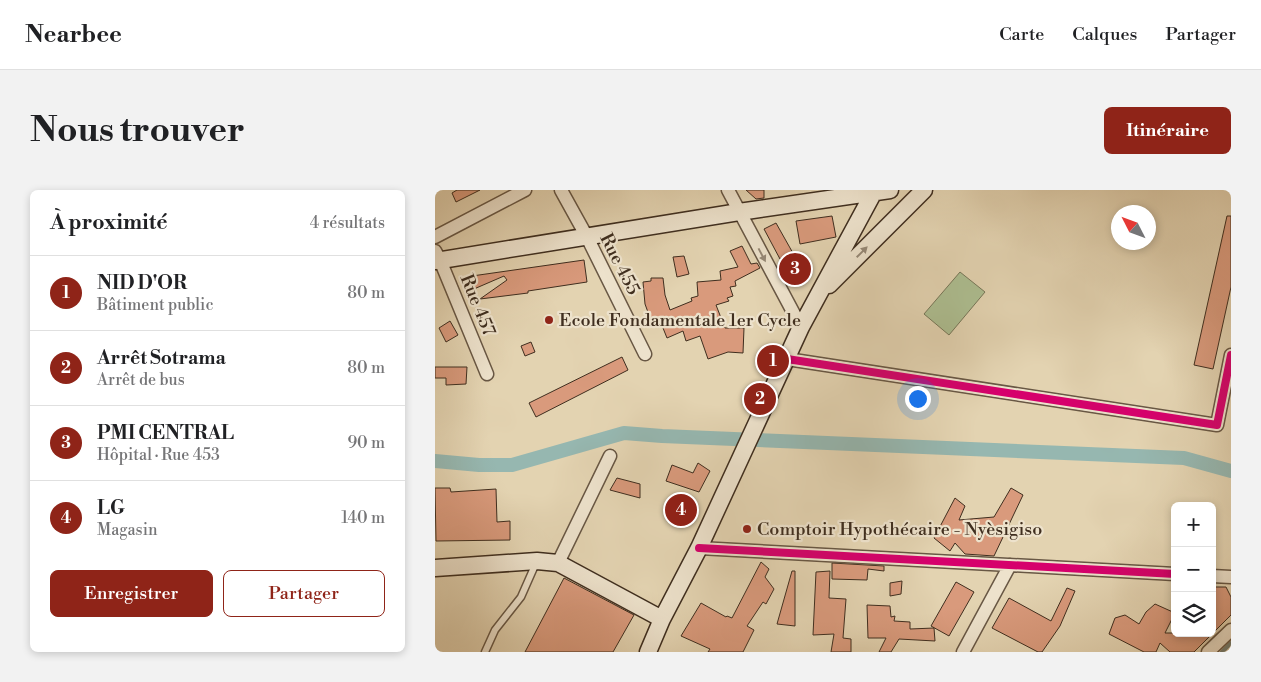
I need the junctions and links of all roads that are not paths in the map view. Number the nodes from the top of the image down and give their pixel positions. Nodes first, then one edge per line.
1 (525, 190) edge
2 (561, 190) edge
3 (728, 190) edge
4 (880, 190) edge
5 (924, 190) edge
6 (739, 212) junction
7 (435, 237) edge
8 (587, 237) junction
9 (437, 257) edge
10 (815, 299) junction
11 (801, 327) junction
12 (645, 354) dead end
13 (1231, 355) edge
14 (787, 359) junction
15 (487, 374) dead end
16 (1226, 401) edge
17 (610, 456) dead end
18 (699, 548) junction
19 (537, 562) junction
20 (558, 562) junction
21 (1010, 565) junction
22 (436, 571) edge
23 (1171, 574) edge
24 (1216, 576) edge
25 (1231, 577) edge
26 (663, 619) junction
27 (1231, 630) edge
28 (651, 651) edge
29 (485, 652) edge
30 (963, 652) edge
31 (1208, 652) edge

1 - 7 street
2 - 8 street, Rue 455
3 - 6 street
4 - 6 main road
4 - 10 main road
10 -> 5 main road
6 - 8 main road
6 -> 11 street
8 - 9 main road
8 - 12 street, Rue 455
9 - 15 street, Rue 457
10 - 11 main road
11 - 14 main road
13 - 16 street
14 - 16 street
14 - 18 main road
17 - 20 street
18 - 21 street
18 - 26 main road
19 - 20 main road
19 - 22 main road
19 - 29 lane
20 - 26 main road
21 - 23 street
21 - 30 street
24 - 25 street
26 - 28 main road
27 - 31 street

